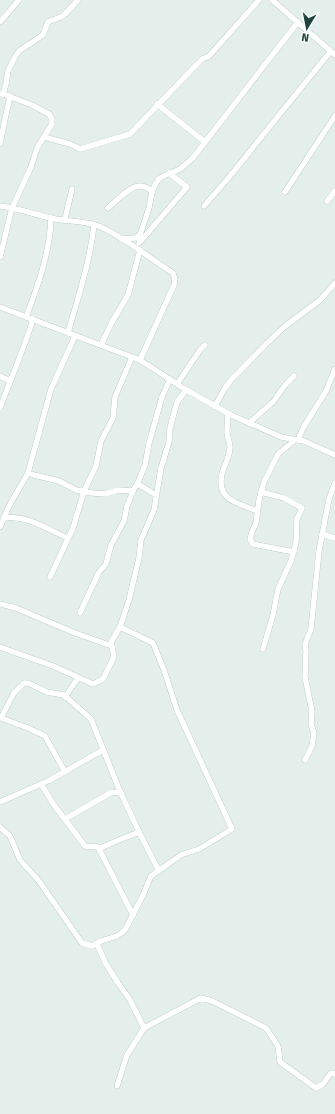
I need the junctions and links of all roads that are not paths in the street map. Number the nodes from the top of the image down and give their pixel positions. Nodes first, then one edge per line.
1 (19, 0) edge
2 (78, 0) edge
3 (259, 0) edge
4 (272, 0) edge
5 (0, 22) edge
6 (298, 22) junction
7 (333, 53) edge
8 (1, 94) edge
9 (10, 96) junction
10 (158, 104) junction
11 (335, 116) edge
12 (44, 137) junction
13 (205, 142) junction
14 (0, 143) edge
15 (169, 173) junction
16 (72, 189) dead end
17 (335, 191) edge
18 (152, 192) junction
19 (285, 192) dead end
20 (327, 201) dead end
21 (0, 206) edge
22 (204, 206) dead end
23 (12, 208) junction
24 (108, 208) dead end
25 (51, 218) junction
26 (65, 219) junction
27 (94, 225) junction
28 (140, 236) junction
29 (121, 239) junction
30 (140, 242) junction
31 (138, 249) junction
32 (0, 257) edge
33 (335, 283) edge
34 (0, 307) edge
35 (26, 317) junction
36 (33, 319) junction
37 (68, 333) junction
38 (75, 336) junction
39 (101, 345) junction
40 (205, 345) dead end
41 (132, 357) junction
42 (140, 360) junction
43 (335, 369) edge
44 (0, 376) edge
45 (294, 376) dead end
46 (170, 379) junction
47 (10, 381) junction
48 (177, 384) junction
49 (186, 390) junction
50 (215, 406) junction
51 (0, 408) edge
52 (228, 414) junction
53 (249, 423) junction
54 (296, 440) junction
55 (335, 455) edge
56 (28, 473) junction
57 (335, 483) edge
58 (137, 484) junction
59 (84, 491) junction
60 (133, 491) junction
61 (261, 492) junction
62 (156, 495) junction
63 (257, 511) junction
64 (4, 518) junction
65 (0, 527) edge
66 (322, 534) junction
67 (68, 538) junction
68 (335, 538) edge
69 (294, 552) junction
70 (50, 577) dead end
71 (0, 604) edge
72 (80, 613) dead end
73 (120, 628) junction
74 (112, 646) junction
75 (0, 647) edge
76 (263, 649) dead end
77 (78, 678) junction
78 (65, 697) junction
79 (103, 750) junction
80 (305, 760) dead end
81 (65, 772) junction
82 (41, 784) junction
83 (121, 793) junction
84 (0, 802) edge
85 (65, 819) junction
86 (0, 828) edge
87 (139, 832) junction
88 (99, 849) junction
89 (159, 871) junction
90 (133, 915) junction
91 (97, 944) junction
92 (144, 1028) junction
93 (335, 1074) edge
94 (117, 1086) dead end

1 - 5 street
2 - 8 street
3 - 10 street
4 - 6 street
6 - 7 street
6 - 13 street
7 - 22 street
8 - 9 street
9 - 12 street
9 - 14 street
10 - 12 street
10 - 13 street
11 - 19 street
12 - 23 street
13 - 15 street
15 - 18 street
15 - 30 street
16 - 26 street
17 - 20 street
18 - 24 street
18 - 28 street
21 - 23 street
23 - 25 street
23 - 32 street
25 - 26 street
25 - 35 street
26 - 27 street
27 - 29 street
27 - 37 street
28 - 29 street
28 - 30 street
29 - 31 street
30 - 31 street
31 - 39 street
31 - 42 street
33 - 50 street
34 - 35 street
35 - 36 street
36 - 37 street
36 - 47 street
37 - 38 street
38 - 39 street
38 - 56 street
39 - 41 street
40 - 48 street
41 - 42 street
41 - 59 street
42 - 46 street
43 - 54 street
44 - 47 street
45 - 53 street
46 - 48 street
46 - 58 street
47 - 51 street
48 - 49 street
49 - 50 street
49 - 62 street
50 - 52 street
52 - 53 street
52 - 63 street
53 - 54 street
54 - 55 street
54 - 61 street
56 - 59 street
56 - 64 street
57 - 66 street
58 - 60 street
58 - 62 street
59 - 60 street
59 - 67 street
60 - 72 street
61 - 63 street
61 - 69 street
62 - 73 street
63 - 69 street
64 - 65 street
64 - 67 street
66 - 68 street
66 - 80 street
67 - 70 street
69 - 76 street
71 - 74 street
73 - 74 street
73 - 89 street
74 - 77 street
75 - 77 street
77 - 78 street
78 - 79 street
78 - 81 street
79 - 81 street
79 - 83 street
81 - 82 street
82 - 84 street
82 - 85 street
83 - 85 street
83 - 87 street
85 - 88 street
86 - 91 street
87 - 88 street
87 - 89 street
88 - 90 street
89 - 90 street
90 - 91 street
91 - 92 street
92 - 93 street
92 - 94 street

